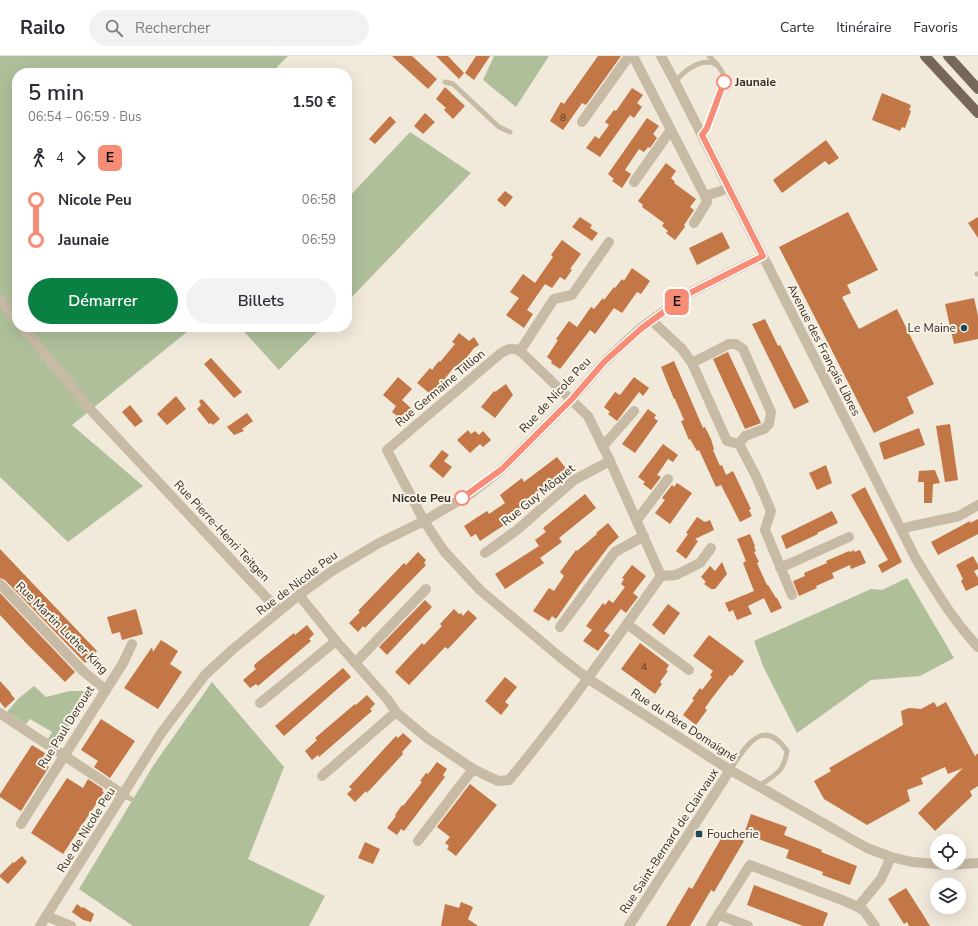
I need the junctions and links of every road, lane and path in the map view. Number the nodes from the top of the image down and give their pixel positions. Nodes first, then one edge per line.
1 (629, 56) edge
2 (633, 56) edge
3 (661, 56) edge
4 (709, 56) edge
5 (925, 56) edge
6 (948, 56) edge
7 (719, 67) junction
8 (445, 82) dead end
9 (676, 82) junction
10 (978, 89) edge
11 (978, 113) edge
12 (582, 122) dead end
13 (670, 131) junction
14 (510, 132) dead end
15 (702, 135) junction
16 (634, 182) dead end
17 (728, 187) junction
18 (705, 196) junction
19 (694, 223) dead end
20 (609, 242) dead end
21 (763, 256) junction
22 (0, 299) edge
23 (12, 314) edge
24 (652, 321) junction
25 (27, 332) edge
26 (520, 351) junction
27 (692, 363) junction
28 (572, 399) junction
29 (634, 411) dead end
30 (739, 444) junction
31 (603, 446) junction
32 (610, 460) junction
33 (668, 479) dead end
34 (978, 505) edge
35 (637, 520) junction
36 (424, 521) junction
37 (902, 530) junction
38 (644, 536) junction
39 (849, 537) dead end
40 (711, 548) dead end
41 (485, 553) dead end
42 (780, 568) junction
43 (661, 576) junction
44 (0, 584) edge
45 (426, 589) dead end
46 (299, 595) junction
47 (792, 595) dead end
48 (280, 612) junction
49 (627, 624) junction
50 (560, 627) dead end
51 (336, 641) junction
52 (132, 644) dead end
53 (978, 647) edge
54 (355, 662) junction
55 (689, 670) dead end
56 (587, 678) junction
57 (106, 690) junction
58 (260, 703) dead end
59 (396, 712) junction
60 (0, 713) edge
61 (63, 756) junction
62 (473, 770) junction
63 (730, 770) junction
64 (322, 776) dead end
65 (758, 787) junction
66 (127, 797) junction
67 (21, 824) dead end
68 (418, 841) dead end
69 (891, 857) junction
70 (978, 863) edge
71 (858, 907) junction
72 (718, 915) junction
73 (46, 916) junction
74 (40, 926) edge
75 (71, 926) edge
76 (629, 926) edge
77 (711, 926) edge
78 (748, 926) edge
79 (875, 926) edge

1 - 12 street
2 - 13 street
3 - 9 street, Avenue des Français Libres
4 - 7 lane
5 - 11 main road
6 - 10 main road
7 - 9 lane
7 - 15 lane
8 - 14 lane
9 - 15 street, Avenue des Français Libres
13 - 16 street
13 - 18 street
15 - 17 street, Avenue des Français Libres
17 - 18 street
17 - 21 street, Avenue des Français Libres
18 - 19 street
20 - 26 street
21 - 24 street, Rue de Nicole Peu
21 - 37 street, Avenue des Français Libres
22 - 23 street
24 - 27 street
24 - 28 street, Rue de Nicole Peu
25 - 48 street, Rue Pierre-Henri Teitgen
26 - 28 street
26 - 36 street, Rue Germaine Tillion
27 - 30 street
27 - 30 street
28 - 31 street
28 - 36 street, Rue de Nicole Peu
29 - 31 street
30 - 42 street
31 - 32 street
32 - 35 street
32 - 41 street, Rue Guy Môquet
33 - 35 street
34 - 37 street
35 - 38 street
36 - 46 street, Rue de Nicole Peu
36 - 56 street, Rue du Père Domaigné
37 - 53 street, Avenue des Français Libres
38 - 43 street
38 - 50 street
39 - 42 street
40 - 43 street
42 - 47 street
43 - 49 street
44 - 57 street, Rue Martin Luther King
45 - 54 street
46 - 48 street, Rue de Nicole Peu
46 - 51 street
48 - 66 street, Rue de Nicole Peu
49 - 55 street
49 - 56 street
51 - 54 street
51 - 58 street
52 - 57 street, Rue Paul Derouet
54 - 59 street
56 - 62 street
56 - 63 street, Rue du Père Domaigné
57 - 61 street, Rue Paul Derouet
59 - 62 street
59 - 64 street
60 - 61 street
61 - 66 street
61 - 67 street, Rue Paul Derouet
62 - 68 street
63 - 65 street, Rue du Père Domaigné
63 - 65 lane
63 - 76 street, Rue Saint-Bernard de Clairvaux
65 - 69 street, Rue du Père Domaigné
66 - 73 street, Rue de Nicole Peu
69 - 70 street, Rue du Père Domaigné
69 - 71 street
71 - 72 street
71 - 79 street
72 - 77 street
72 - 78 street
73 - 74 street, Rue de Nicole Peu
73 - 75 street

